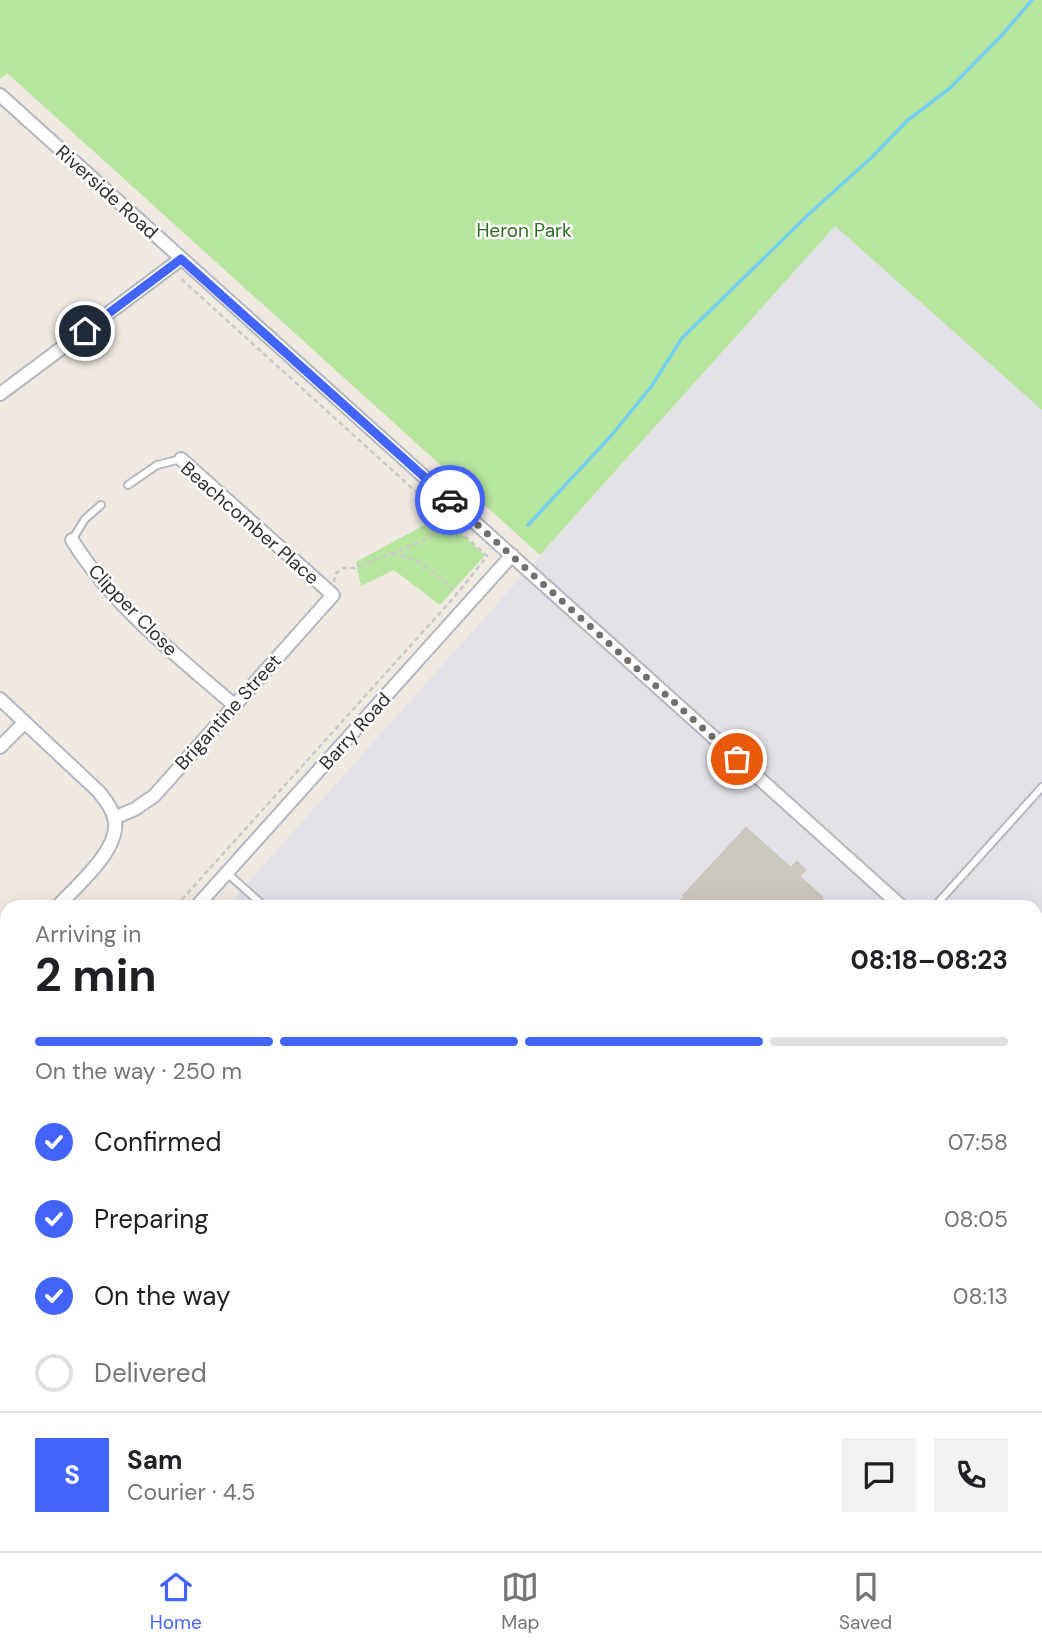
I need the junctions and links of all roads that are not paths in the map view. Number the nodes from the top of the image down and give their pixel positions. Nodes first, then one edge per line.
1 (0, 95) edge
2 (181, 259) junction
3 (0, 394) edge
4 (181, 459) joint
5 (128, 485) dead end
6 (101, 505) dead end
7 (72, 540) joint
8 (512, 555) junction
9 (333, 595) joint
10 (0, 699) edge
11 (234, 705) junction
12 (24, 723) junction
13 (0, 747) edge
14 (1042, 787) edge
15 (114, 818) junction
16 (227, 873) junction
17 (63, 900) edge
18 (202, 900) edge
19 (257, 900) edge
20 (894, 900) edge
21 (939, 900) edge

1 - 2 street, Riverside Road
2 - 3 street
2 - 8 street, Riverside Road
4 - 5 lane, Beachcomber Place
4 - 9 street, Beachcomber Place
6 - 7 lane, Clipper Close
7 - 11 street, Clipper Close
8 - 16 street, Barry Road
8 - 20 street, Riverside Road
9 - 11 street, Brigantine Street
10 - 12 street
11 - 15 street, Brigantine Street
12 - 13 street
12 - 15 street
14 - 21 lane
15 - 17 street
16 - 18 street, Barry Road
16 - 19 lane

